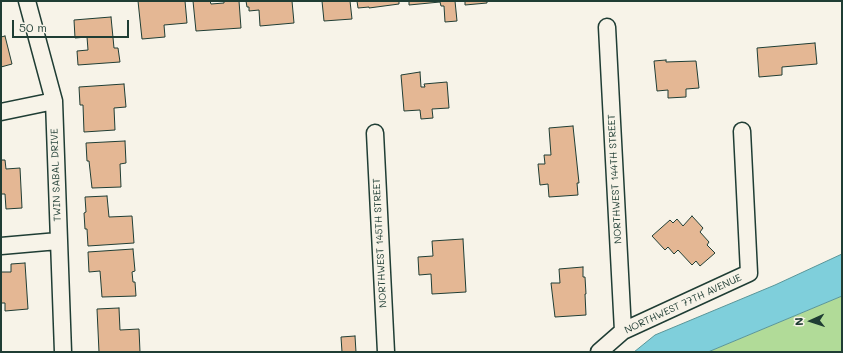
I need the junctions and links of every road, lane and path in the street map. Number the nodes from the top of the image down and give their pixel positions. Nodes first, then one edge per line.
1 (28, 1) edge
2 (607, 27) dead end
3 (54, 101) junction
4 (1, 112) edge
5 (742, 131) dead end
6 (375, 133) dead end
7 (58, 242) junction
8 (1, 246) edge
9 (622, 331) junction
10 (63, 352) edge
11 (386, 352) edge
12 (599, 352) edge

1 - 3 street, TWIN SABAL DRIVE
2 - 9 street, NORTHWEST 144TH STREET
3 - 4 street
3 - 7 street, TWIN SABAL DRIVE
5 - 9 street, NORTHWEST 77TH AVENUE
6 - 11 street, NORTHWEST 145TH STREET
7 - 8 street
7 - 10 street, TWIN SABAL DRIVE
9 - 12 street, NORTHWEST 77TH AVENUE

